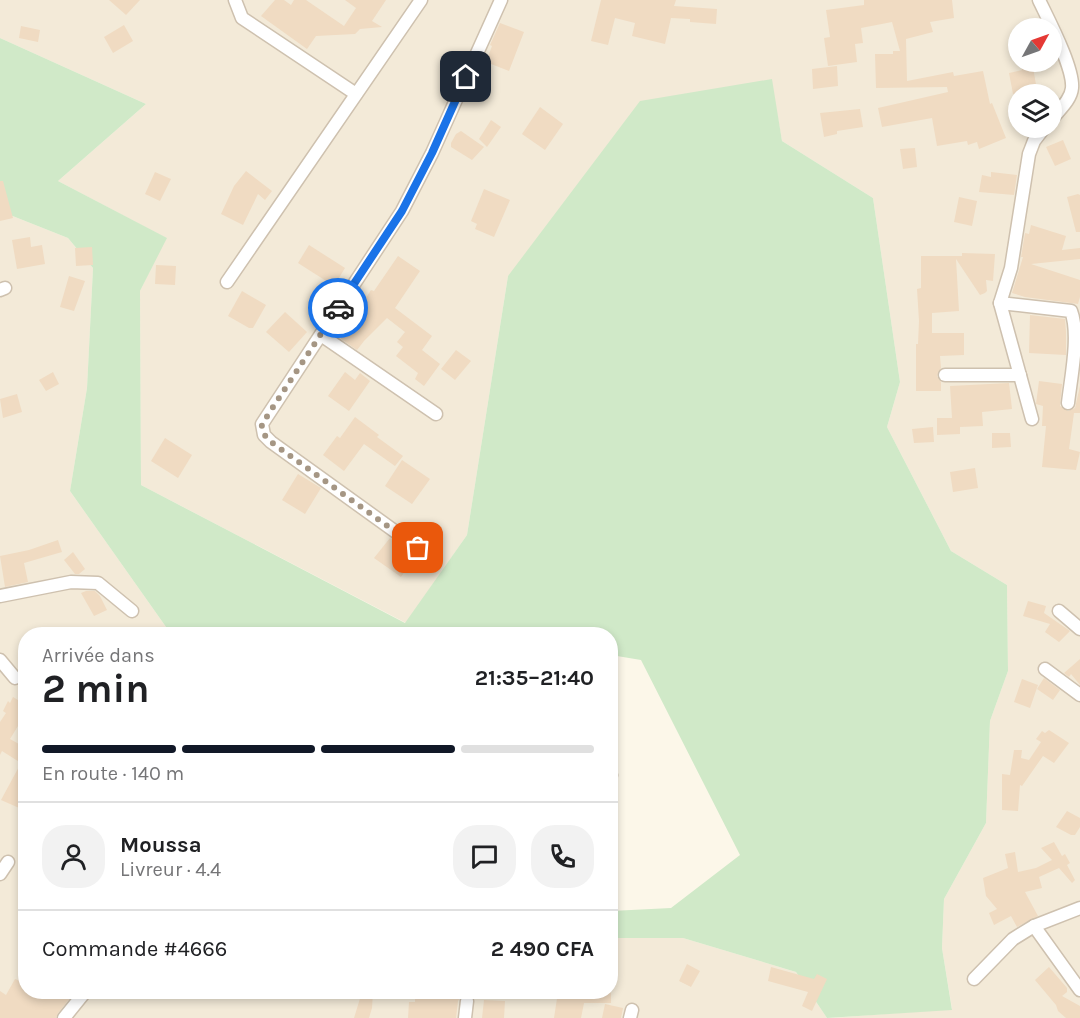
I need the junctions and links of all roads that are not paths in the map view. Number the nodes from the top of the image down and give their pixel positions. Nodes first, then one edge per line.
1 (234, 0) edge
2 (421, 0) edge
3 (501, 0) edge
4 (1039, 0) edge
5 (356, 94) junction
6 (1062, 107) edge
7 (1036, 138) edge
8 (226, 282) dead end
9 (1000, 303) junction
10 (321, 334) junction
11 (945, 375) dead end
12 (1020, 375) junction
13 (1068, 404) dead end
14 (436, 414) dead end
15 (1032, 418) dead end
16 (418, 548) dead end
17 (0, 596) edge
18 (132, 611) dead end
19 (1059, 611) dead end
20 (1080, 629) edge
21 (0, 660) edge
22 (1045, 669) dead end
23 (15, 678) dead end
24 (1080, 695) edge
25 (8, 862) dead end
26 (0, 874) edge
27 (1080, 908) edge
28 (1034, 926) junction
29 (974, 979) dead end
30 (1080, 990) edge
31 (79, 999) edge
32 (467, 1001) dead end
33 (64, 1018) edge
34 (465, 1018) edge

1 - 5 street
2 - 5 street
3 - 10 street
4 - 6 street
5 - 8 street
7 - 9 street
9 - 12 street
9 - 13 street
10 - 14 street
10 - 16 street
11 - 12 street
12 - 15 street
17 - 18 street
19 - 20 street
21 - 23 street
22 - 24 street
25 - 26 street
27 - 28 street
28 - 29 street
28 - 30 street
31 - 33 street
32 - 34 street

